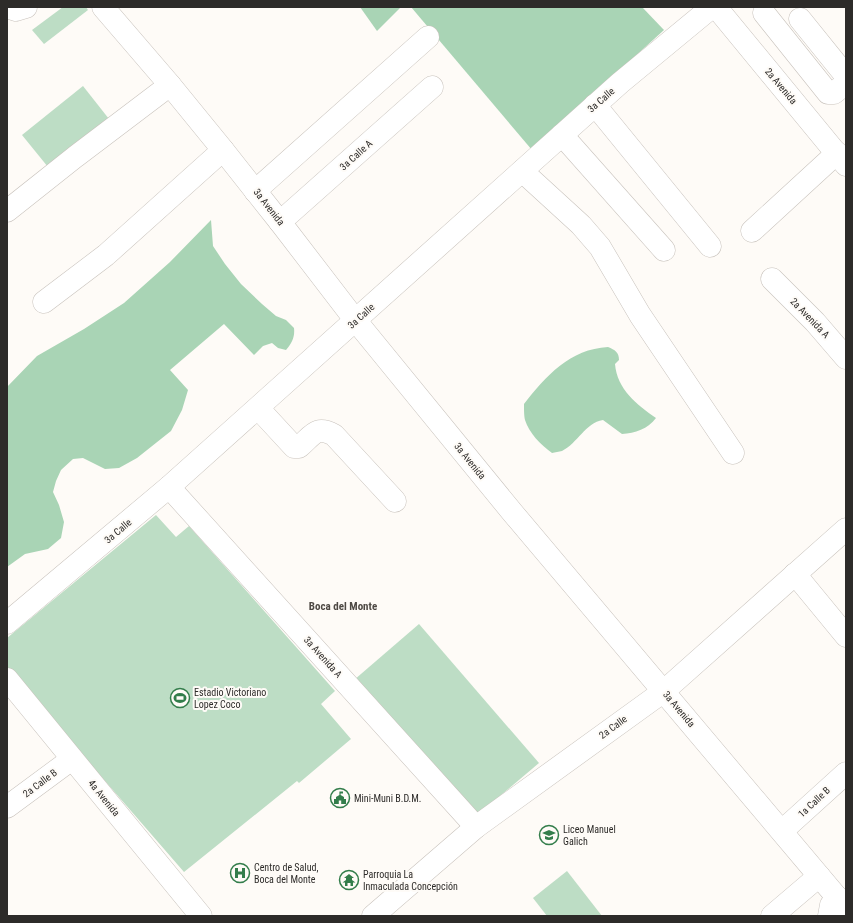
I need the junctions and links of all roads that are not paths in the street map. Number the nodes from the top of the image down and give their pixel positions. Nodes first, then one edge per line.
1 (8, 7) edge
2 (26, 7) edge
3 (103, 7) edge
4 (712, 7) edge
5 (716, 7) edge
6 (764, 13) dead end
7 (800, 19) dead end
8 (428, 37) dead end
9 (846, 76) edge
10 (846, 83) edge
11 (170, 85) junction
12 (432, 88) dead end
13 (595, 105) junction
14 (562, 135) junction
15 (223, 150) junction
16 (841, 159) edge
17 (522, 171) junction
18 (256, 191) junction
19 (7, 211) edge
20 (280, 222) junction
21 (752, 231) dead end
22 (710, 246) dead end
23 (664, 250) dead end
24 (772, 279) dead end
25 (44, 302) dead end
26 (356, 321) junction
27 (846, 358) edge
28 (258, 408) junction
29 (733, 453) dead end
30 (169, 487) junction
31 (395, 501) dead end
32 (846, 529) edge
33 (795, 574) junction
34 (7, 623) edge
35 (846, 636) edge
36 (7, 679) edge
37 (664, 691) junction
38 (72, 759) junction
39 (846, 772) edge
40 (7, 807) edge
41 (476, 827) junction
42 (782, 831) junction
43 (819, 876) junction
44 (837, 907) edge
45 (201, 916) edge
46 (373, 916) edge
47 (772, 916) edge

1 - 2 street
3 - 11 street, 3a Avenida
4 - 13 street, 3a Calle
5 - 16 street, 2a Avenida
6 - 10 street
7 - 9 street
8 - 18 street
11 - 15 street, 3a Avenida
11 - 19 street
12 - 20 street, 3a Calle A
13 - 14 street, 3a Calle
13 - 22 street
14 - 17 street, 3a Calle
14 - 23 street
15 - 18 street, 3a Avenida
15 - 25 street
16 - 21 street
17 - 26 street, 3a Calle
17 - 29 street
18 - 20 street, 3a Avenida
20 - 26 street, 3a Avenida
24 - 27 street, 2a Avenida A
26 - 28 street, 3a Calle
26 - 37 street, 3a Avenida
28 - 30 street, 3a Calle
28 - 31 street
30 - 34 street, 3a Calle
30 - 41 street, 3a Avenida A
32 - 33 street, 2a Calle
33 - 35 street
33 - 37 street, 2a Calle
36 - 38 street, 4a Avenida
37 - 41 street, 2a Calle
37 - 42 street, 3a Avenida
38 - 40 street, 2a Calle B
38 - 45 street, 4a Avenida
39 - 42 street, 1a Calle B
41 - 46 street, 2a Calle
42 - 43 street, 3a Avenida
43 - 44 street, 3a Avenida
43 - 47 street

